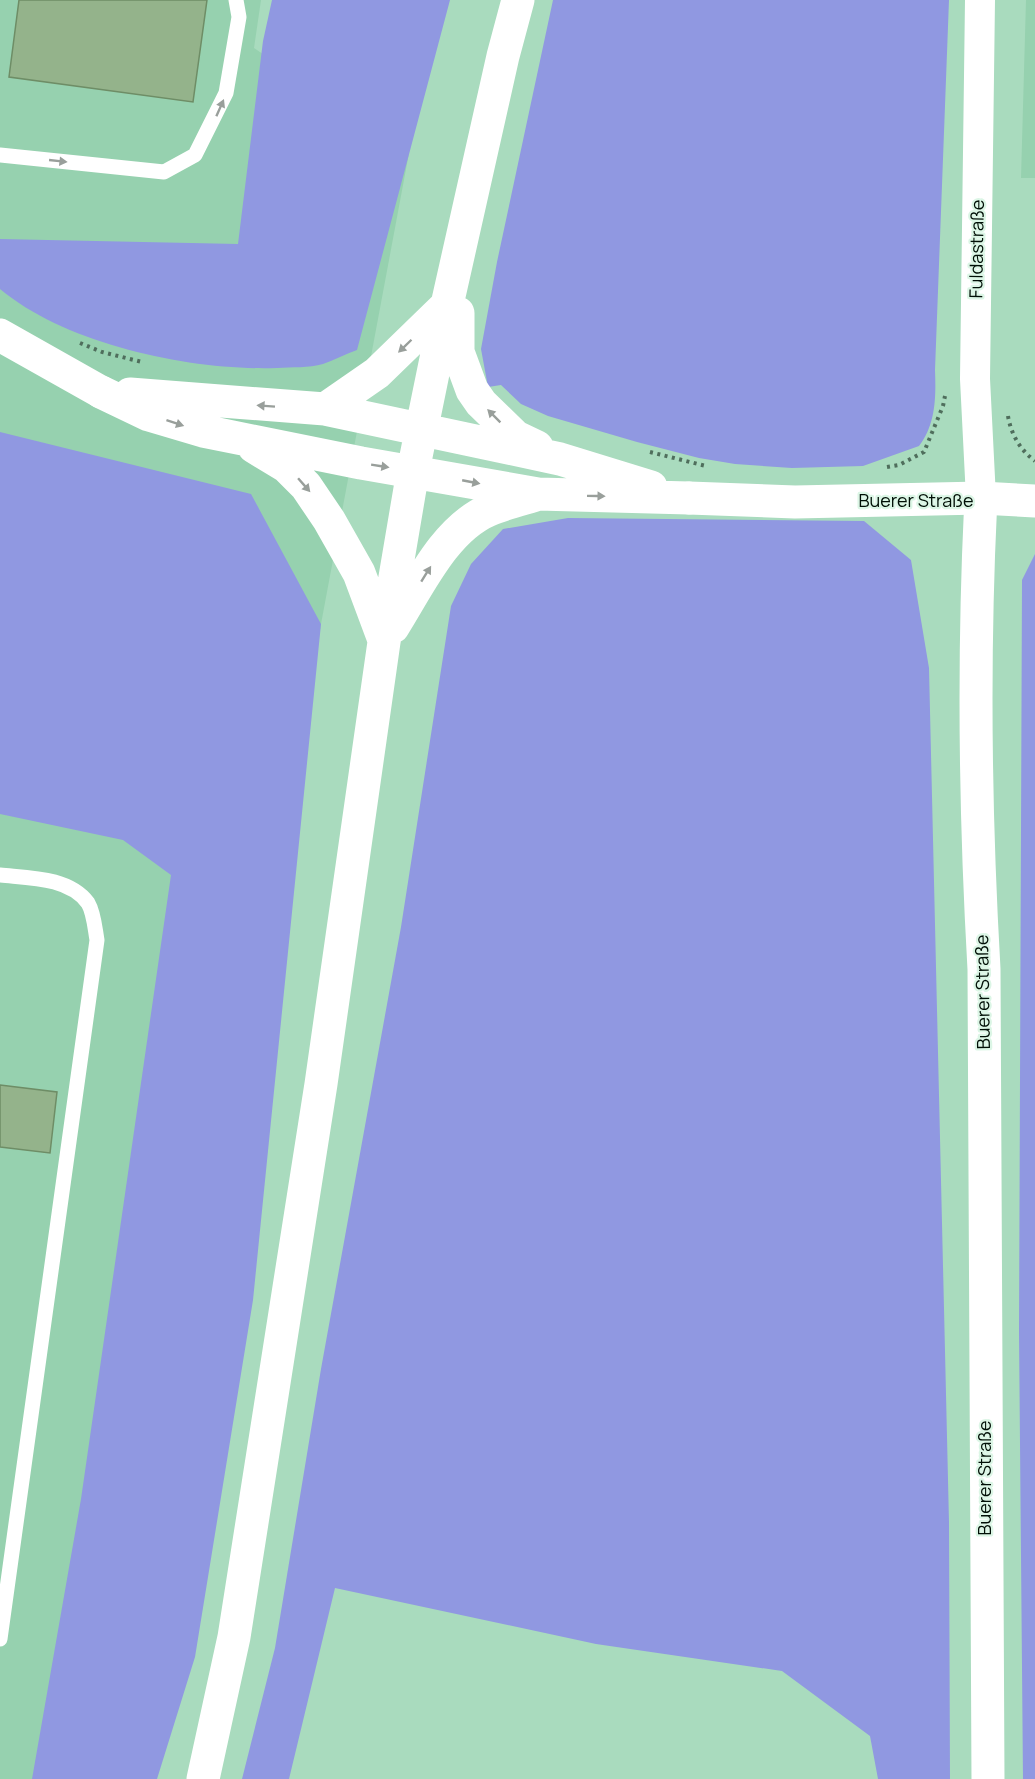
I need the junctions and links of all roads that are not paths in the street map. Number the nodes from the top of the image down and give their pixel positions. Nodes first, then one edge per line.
1 (236, 0) edge
2 (518, 0) edge
3 (980, 0) edge
4 (0, 155) edge
5 (459, 255) junction
6 (447, 305) junction
7 (0, 335) edge
8 (102, 392) junction
9 (325, 409) junction
10 (421, 431) junction
11 (240, 439) junction
12 (560, 459) junction
13 (413, 471) junction
14 (538, 494) junction
15 (688, 498) junction
16 (981, 498) junction
17 (1035, 501) edge
18 (384, 642) junction
19 (0, 875) edge
20 (0, 1639) edge
21 (203, 1779) edge
22 (988, 1779) edge

4 -> 1 lane
2 - 5 main road
3 - 16 street, Fuldastraße
5 - 6 main road
12 -> 5 main road
6 -> 9 main road
6 - 10 main road
7 - 8 main road
9 -> 8 main road
8 -> 11 main road
9 - 10 main road
10 - 12 main road
10 - 13 main road
11 -> 13 main road
11 -> 18 main road
12 - 15 main road
13 -> 14 main road
13 - 18 main road
14 -> 15 main road
18 -> 14 main road
15 - 16 main road, Buerer Straße
16 - 17 main road
16 - 22 main road, Buerer Straße
18 - 21 main road
19 - 20 lane

